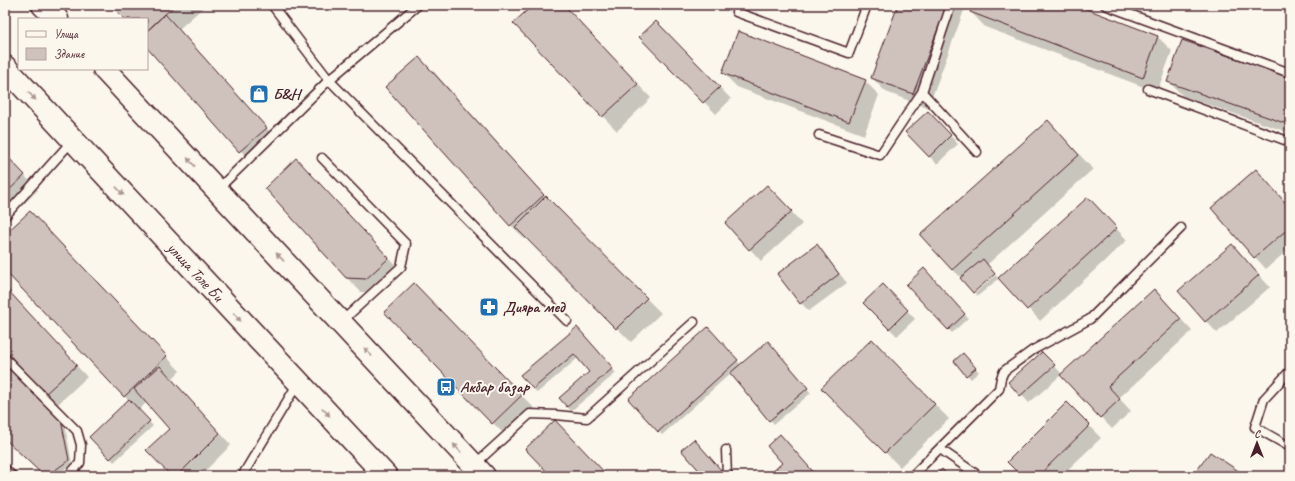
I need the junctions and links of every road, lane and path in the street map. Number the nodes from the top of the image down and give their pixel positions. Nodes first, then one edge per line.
1 (43, 5) edge
2 (272, 5) edge
3 (418, 5) edge
4 (867, 5) edge
5 (951, 5) edge
6 (1105, 5) edge
7 (736, 12) dead end
8 (56, 18) edge
9 (5, 67) edge
10 (105, 70) edge
11 (1290, 74) edge
12 (329, 80) junction
13 (1148, 89) dead end
14 (922, 92) junction
15 (819, 135) dead end
16 (72, 140) junction
17 (1290, 142) edge
18 (977, 152) dead end
19 (322, 158) dead end
20 (217, 190) junction
21 (5, 216) edge
22 (1181, 228) dead end
23 (567, 321) dead end
24 (340, 322) junction
25 (694, 322) dead end
26 (5, 358) edge
27 (1290, 371) edge
28 (299, 383) junction
29 (1290, 447) edge
30 (940, 449) junction
31 (726, 450) dead end
32 (5, 469) edge
33 (479, 471) edge
34 (12, 476) edge
35 (68, 476) edge
36 (243, 476) edge
37 (386, 476) edge
38 (727, 476) edge
39 (912, 476) edge
40 (979, 476) edge

1 - 8 main road
2 - 12 lane
3 - 12 lane
4 - 7 lane
5 - 14 lane
6 - 11 lane
9 -> 16 main road, улица Толе Би
20 -> 10 main road
12 - 20 lane
12 - 23 lane
13 - 17 lane
14 - 15 lane
14 - 18 lane
16 - 21 lane
16 -> 28 main road, улица Толе Би
19 - 24 lane
24 -> 20 main road
22 - 30 lane
33 -> 24 main road
25 - 33 lane
26 - 35 lane
27 - 29 lane
28 - 36 lane
28 -> 37 main road, улица Толе Би
30 - 39 lane
30 - 40 lane
31 - 38 lane
32 - 34 lane

